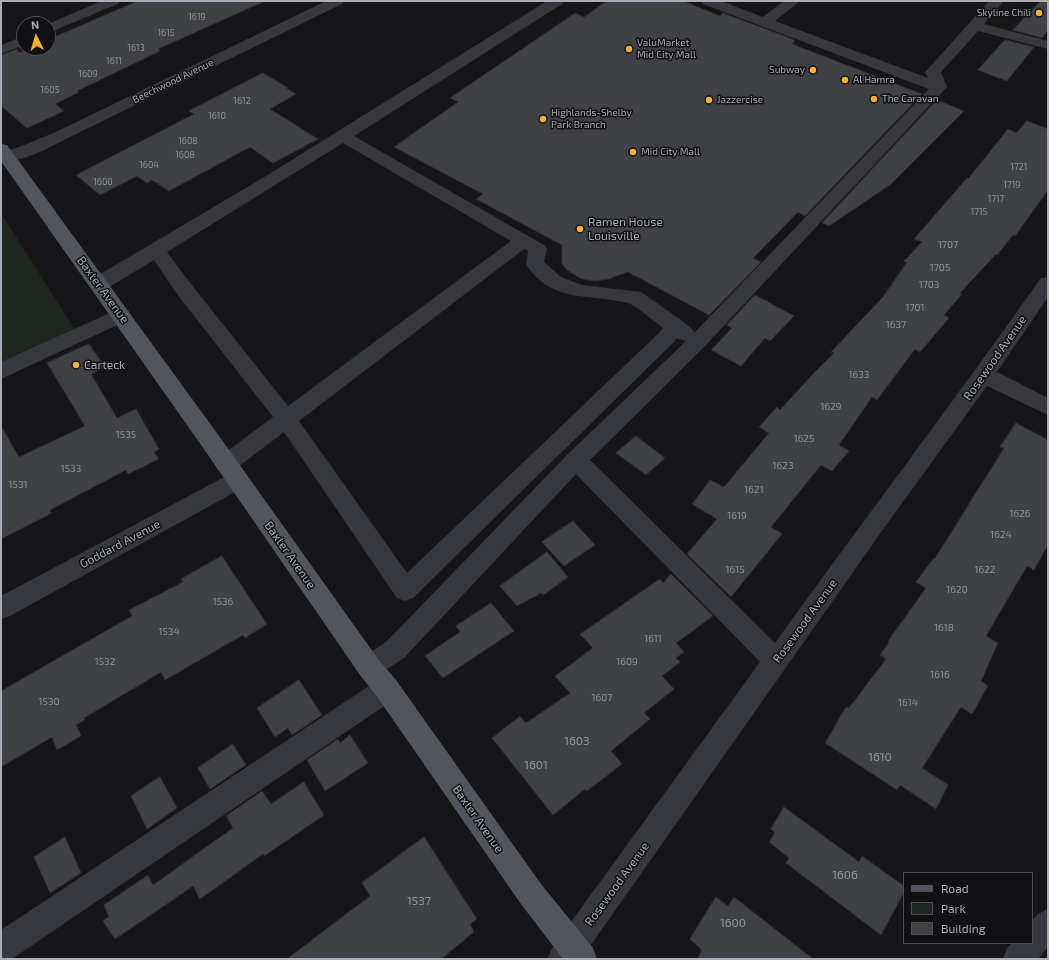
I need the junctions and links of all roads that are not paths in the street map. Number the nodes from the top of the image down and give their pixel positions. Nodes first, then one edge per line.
1 (113, 1) edge
2 (337, 1) edge
3 (557, 1) edge
4 (708, 1) edge
5 (794, 1) edge
6 (985, 10) edge
7 (765, 22) junction
8 (56, 26) edge
9 (1048, 34) edge
10 (16, 43) edge
11 (1048, 46) edge
12 (1, 50) edge
13 (939, 87) junction
14 (344, 137) junction
15 (4, 153) edge
16 (523, 241) junction
17 (157, 251) junction
18 (1048, 283) edge
19 (99, 284) junction
20 (121, 315) junction
21 (674, 325) junction
22 (699, 340) junction
23 (1, 371) edge
24 (984, 375) junction
25 (1048, 407) edge
26 (286, 419) junction
27 (576, 460) junction
28 (232, 472) junction
29 (1, 608) edge
30 (776, 661) junction
31 (369, 667) junction
32 (386, 689) junction
33 (1048, 924) edge
34 (1033, 942) edge
35 (1031, 944) edge
36 (1, 948) edge
37 (573, 955) edge
38 (1018, 959) edge

1 - 8 street
2 - 15 street, Beechwood Avenue
3 - 14 street
4 - 7 street
5 - 7 street
6 - 9 street
6 - 11 street
6 - 13 street
7 - 13 street
10 - 12 street
13 - 22 street
14 - 16 street
14 - 17 street
15 - 19 main road, Baxter Avenue
16 - 21 street
16 - 26 street, Goddard Avenue
17 - 19 street
17 - 26 street
18 - 24 street, Rosewood Avenue
19 - 20 main road, Baxter Avenue
20 - 23 street
20 - 28 main road, Baxter Avenue
21 - 22 street
21 - 26 street
22 - 27 street
24 - 25 street
24 - 30 street, Rosewood Avenue
26 - 28 street, Goddard Avenue
27 - 30 street
27 - 31 street
28 - 29 street, Goddard Avenue
28 - 31 main road, Baxter Avenue
30 - 37 street, Rosewood Avenue
31 - 32 main road, Baxter Avenue
32 - 36 street
32 - 37 main road, Baxter Avenue
33 - 34 street
35 - 38 street

